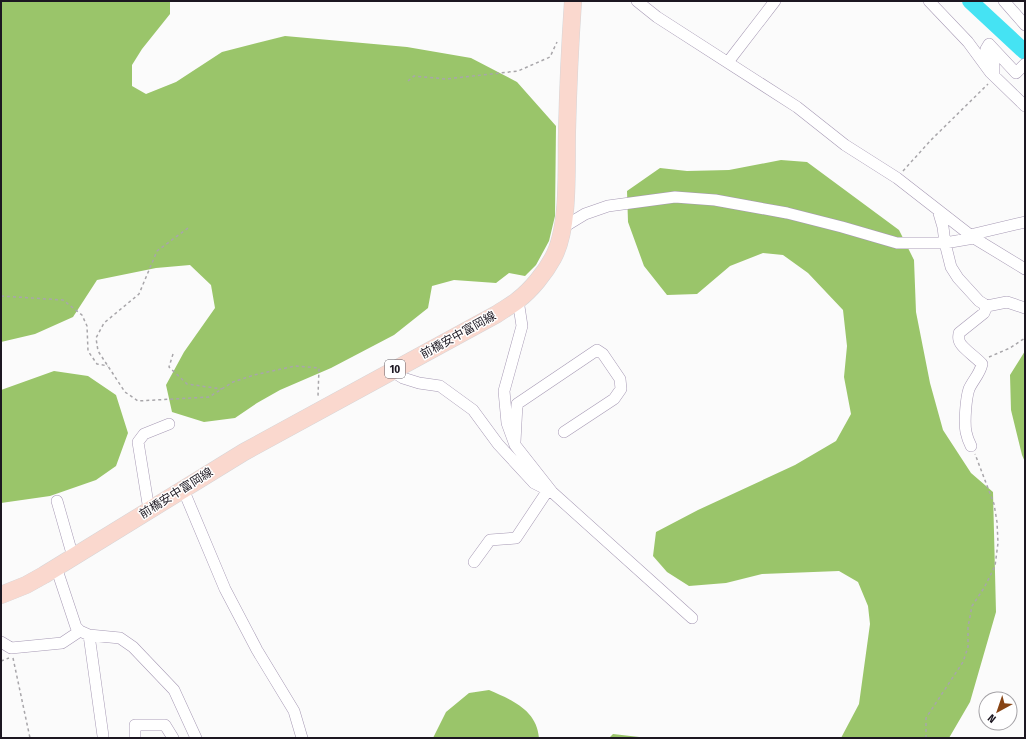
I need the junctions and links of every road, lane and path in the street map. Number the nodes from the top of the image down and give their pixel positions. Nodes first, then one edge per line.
1 (573, 1) edge
2 (637, 1) edge
3 (775, 1) edge
4 (929, 1) edge
5 (1004, 1) edge
6 (1025, 9) edge
7 (1024, 26) edge
8 (559, 37) dead end
9 (728, 62) junction
10 (1025, 64) edge
11 (995, 76) junction
12 (408, 81) dead end
13 (1025, 106) edge
14 (897, 178) junction
15 (938, 210) junction
16 (1025, 222) edge
17 (188, 228) dead end
18 (562, 228) junction
19 (972, 236) junction
20 (944, 243) junction
21 (1025, 269) edge
22 (1, 296) edge
23 (518, 300) junction
24 (987, 306) junction
25 (1025, 308) edge
26 (1025, 338) edge
27 (173, 354) dead end
28 (982, 364) junction
29 (108, 366) junction
30 (392, 371) junction
31 (222, 388) junction
32 (317, 412) junction
33 (169, 424) dead end
34 (564, 432) dead end
35 (515, 445) junction
36 (971, 446) joint
37 (182, 489) junction
38 (550, 491) junction
39 (57, 501) dead end
40 (149, 510) junction
41 (73, 557) junction
42 (474, 562) dead end
43 (56, 567) junction
44 (1, 596) edge
45 (692, 618) dead end
46 (84, 633) junction
47 (1, 642) edge
48 (12, 653) junction
49 (1, 661) edge
50 (103, 736) dead end
51 (30, 738) edge
52 (135, 738) edge
53 (173, 738) edge
54 (196, 738) edge
55 (302, 738) edge
56 (926, 738) edge

1 - 18 main road, 前橋安中富岡線 / 10
2 - 9 street
3 - 9 street
4 - 11 street
5 - 7 street
6 - 7 street
8 - 12 path
9 - 14 street
10 - 11 street
11 - 13 street
11 - 14 path
14 - 15 street
15 - 19 street
15 - 20 street
16 - 19 street
17 - 29 path
18 - 20 street
18 - 23 main road, 前橋安中富岡線 / 10
19 - 20 street
19 - 21 street
20 - 24 street
22 - 29 path
23 - 30 main road, 前橋安中富岡線 / 10
23 - 35 street
24 - 25 street
24 - 28 street
26 - 28 path
27 - 31 path
28 - 36 street
29 - 31 path
30 - 32 main road, 前橋安中富岡線 / 10
30 - 38 street
31 - 32 path
32 - 37 main road, 前橋安中富岡線 / 10
33 - 40 street
34 - 35 street
35 - 38 street
36 - 56 path
37 - 40 main road, 前橋安中富岡線 / 10
37 - 55 street
38 - 42 street
38 - 45 street
39 - 41 street
40 - 41 main road, 前橋安中富岡線 / 10
41 - 43 main road, 前橋安中富岡線 / 10
43 - 44 main road, 前橋安中富岡線 / 10
43 - 46 street
46 - 48 street
46 - 50 street
46 - 54 street
47 - 48 street
48 - 49 path
48 - 51 path
52 - 53 street

